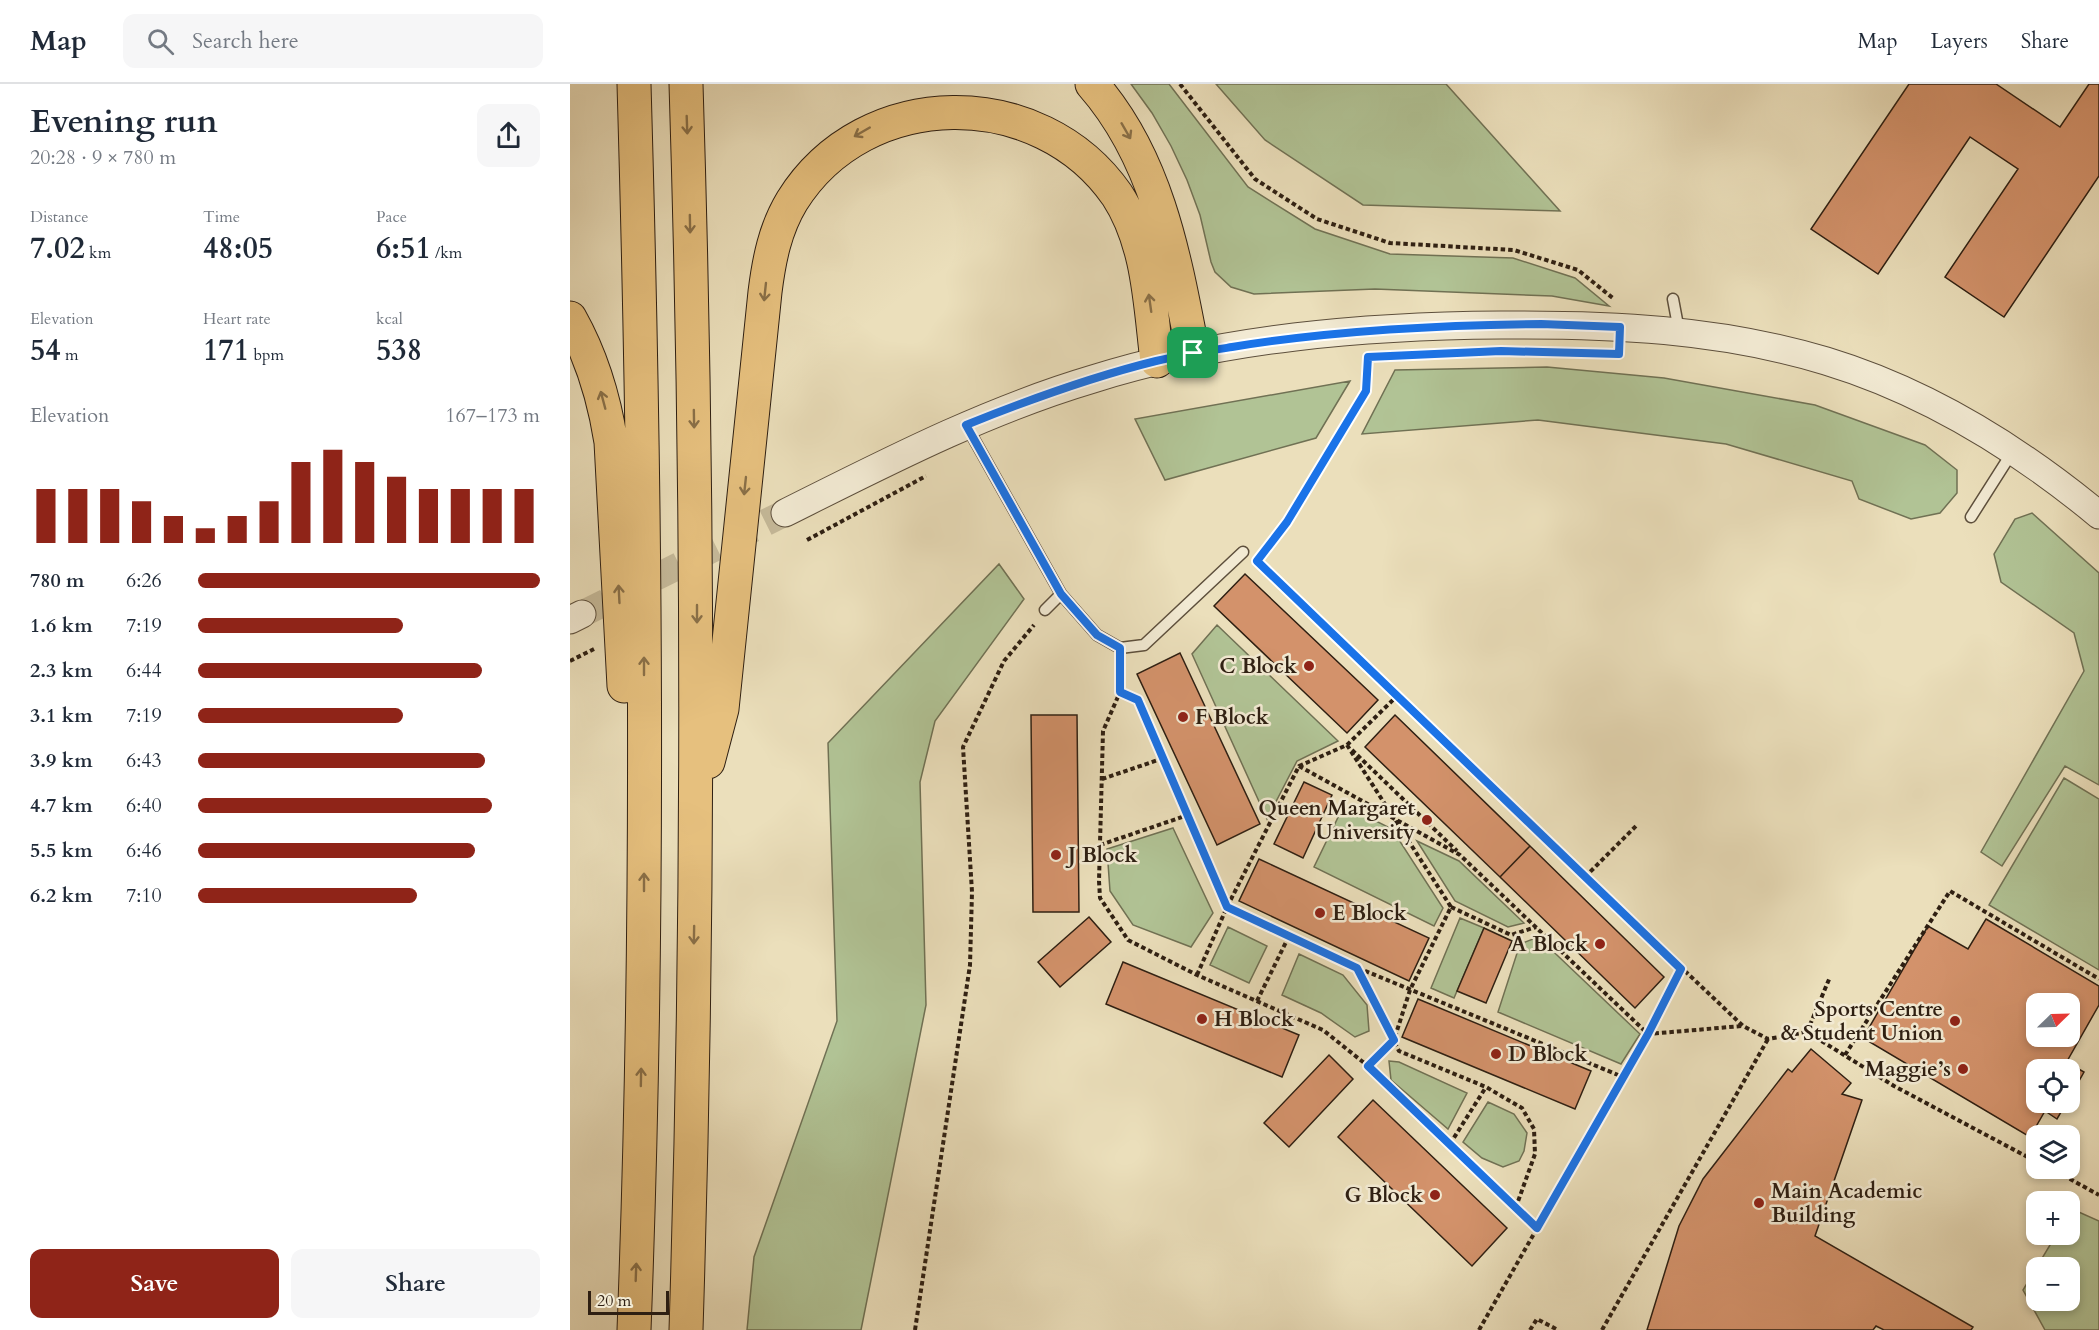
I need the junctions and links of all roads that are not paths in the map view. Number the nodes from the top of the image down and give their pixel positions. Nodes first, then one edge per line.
1 (634, 84) edge
2 (686, 84) edge
3 (1092, 84) edge
4 (1673, 299) dead end
5 (570, 318) edge
6 (1678, 331) junction
7 (1193, 353) junction
8 (1158, 361) junction
9 (966, 425) junction
10 (2014, 450) junction
11 (785, 513) tunnel mouth
12 (2099, 515) edge
13 (1971, 516) dead end
14 (1243, 552) dead end
15 (1061, 594) junction
16 (1045, 610) road end
17 (645, 797) junction
18 (695, 812) junction
19 (634, 1330) edge
20 (686, 1330) edge

17 -> 1 main road
2 -> 18 main road
3 -> 7 main road
4 - 6 lane
17 -> 5 main road
6 - 7 street
6 - 10 street
7 - 8 street
8 - 9 street
8 -> 18 main road
9 - 11 street
9 - 15 lane
10 - 12 street
10 - 13 lane
14 - 15 lane
15 - 16 lane
19 -> 17 main road
18 -> 20 main road

